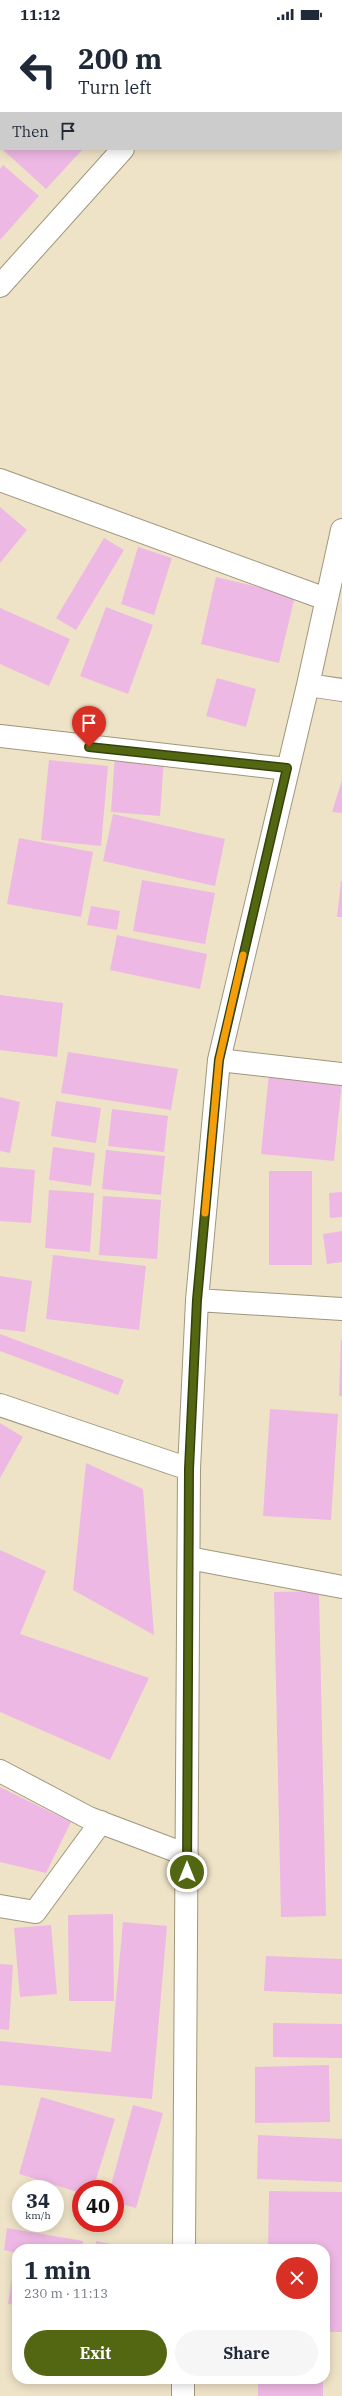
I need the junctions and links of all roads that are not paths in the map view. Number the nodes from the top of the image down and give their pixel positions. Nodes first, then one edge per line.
1 (122, 150) edge
2 (0, 286) edge
3 (0, 480) edge
4 (342, 530) edge
5 (326, 599) junction
6 (308, 685) junction
7 (342, 690) edge
8 (4, 742) edge
9 (287, 768) junction
10 (219, 1060) junction
11 (342, 1074) edge
12 (197, 1300) junction
13 (342, 1309) edge
14 (0, 1405) edge
15 (189, 1469) junction
16 (189, 1558) junction
17 (342, 1587) edge
18 (0, 1771) edge
19 (101, 1822) junction
20 (187, 1856) junction
21 (0, 1906) edge
22 (184, 2244) edge
23 (184, 2384) edge
24 (183, 2396) edge

1 - 2 street
3 - 5 street
4 - 5 street
5 - 6 street
6 - 7 street
6 - 9 street
8 - 9 street
9 - 10 street
10 - 11 street
10 - 12 street
12 - 13 street
12 - 15 street
14 - 15 street
15 - 16 street
16 - 17 street
16 - 20 street
18 - 19 street
19 - 20 street
19 - 21 street
20 - 22 street
23 - 24 street

